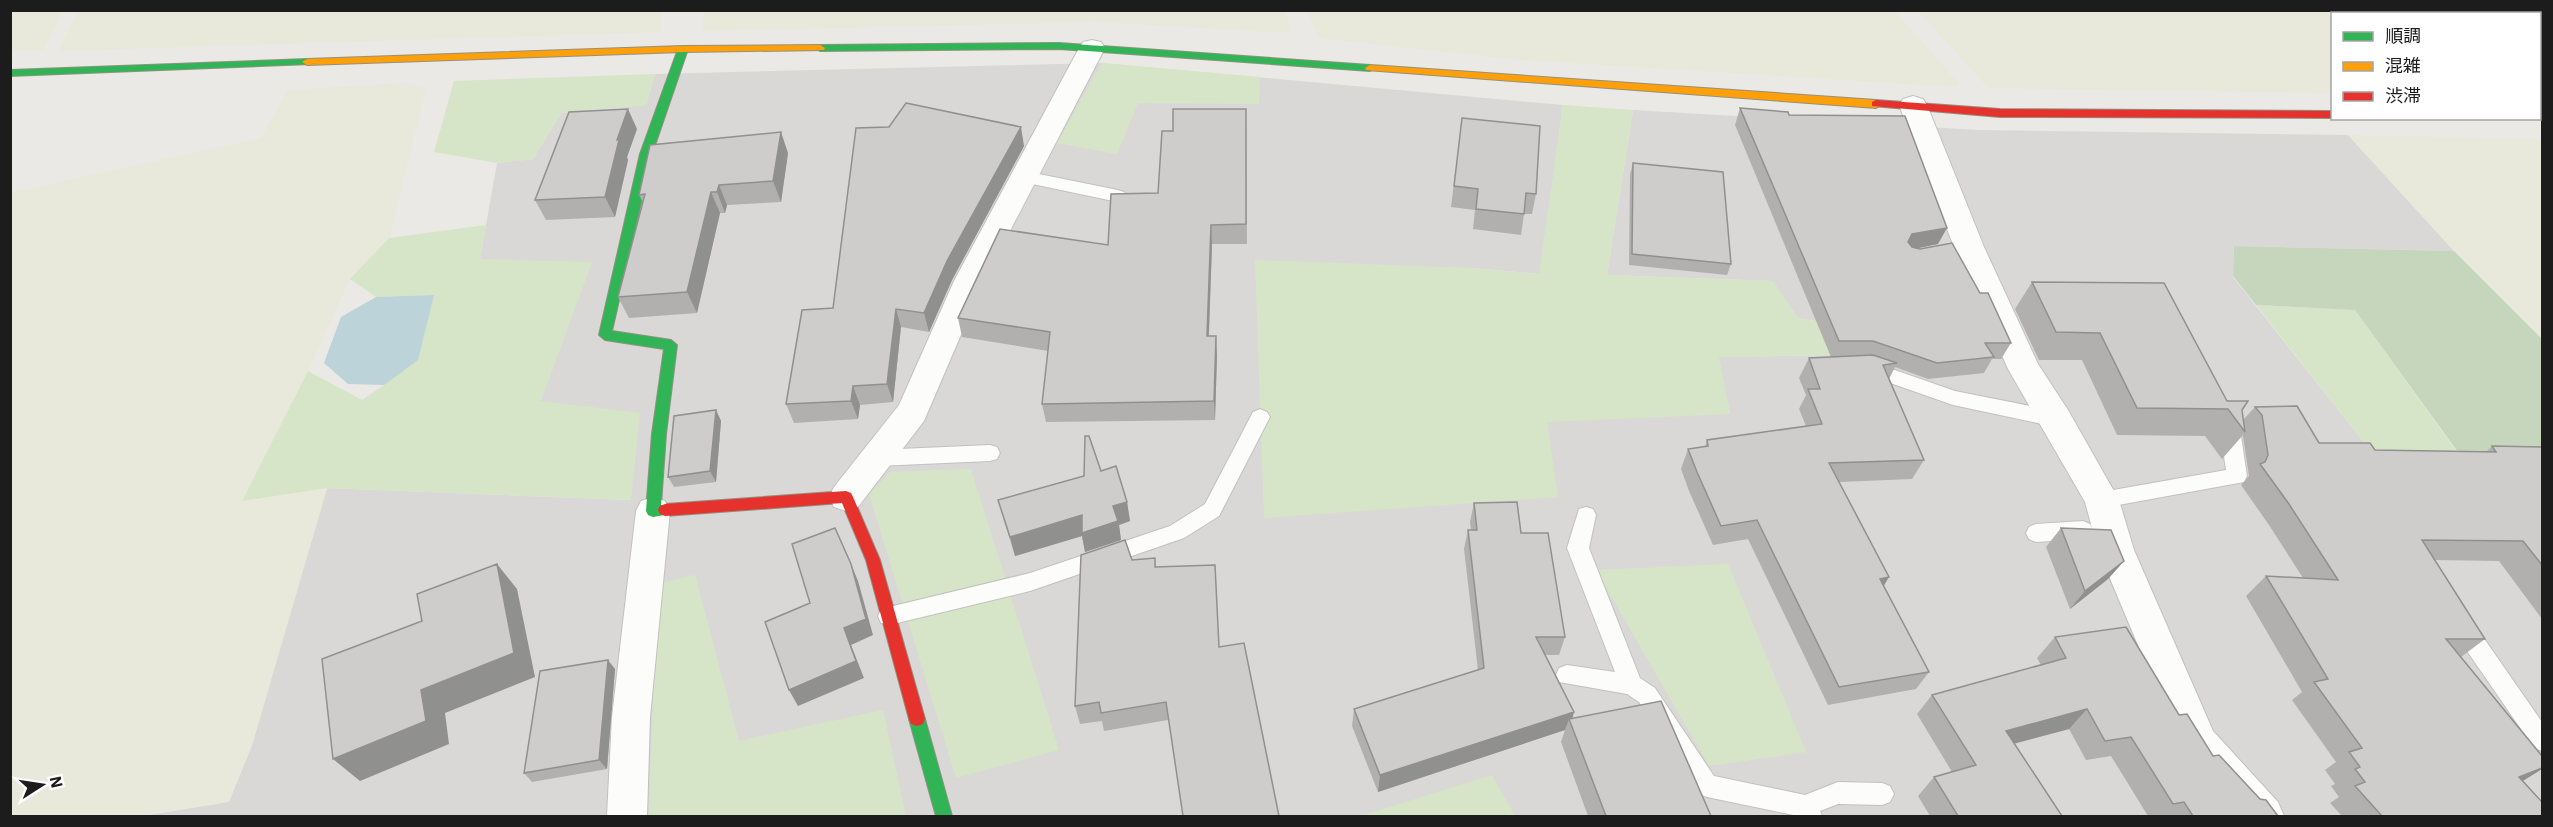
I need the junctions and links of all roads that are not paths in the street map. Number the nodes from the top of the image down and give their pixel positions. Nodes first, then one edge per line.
1 (1092, 48) junction
2 (683, 49) junction
3 (10, 73) edge
4 (1913, 105) junction
5 (2331, 115) edge
6 (1024, 177) junction
7 (1118, 196) edge
8 (1844, 366) edge
9 (1260, 417) dead end
10 (2056, 419) junction
11 (2231, 436) edge
12 (990, 453) dead end
13 (877, 458) junction
14 (846, 497) junction
15 (653, 510) junction
16 (2106, 514) junction
17 (1586, 515) dead end
18 (2036, 533) dead end
19 (889, 616) junction
20 (2475, 644) edge
21 (1567, 675) dead end
22 (1631, 685) junction
23 (2542, 740) edge
24 (1882, 794) dead end
25 (1808, 811) edge
26 (627, 816) edge
27 (944, 816) edge
28 (2264, 816) edge

1 - 2 street
1 - 4 street
1 - 6 street
2 - 3 street
2 - 15 street
4 - 5 street
4 - 10 street
6 - 7 lane
6 - 13 street
8 - 10 lane
9 - 19 lane
10 - 16 street
11 - 16 lane
12 - 13 lane
13 - 14 street
14 - 15 street
14 - 19 street
15 - 26 street
16 - 18 lane
16 - 28 street
17 - 22 lane
19 - 27 street
20 - 23 lane
21 - 22 lane
22 - 25 lane
24 - 25 lane

